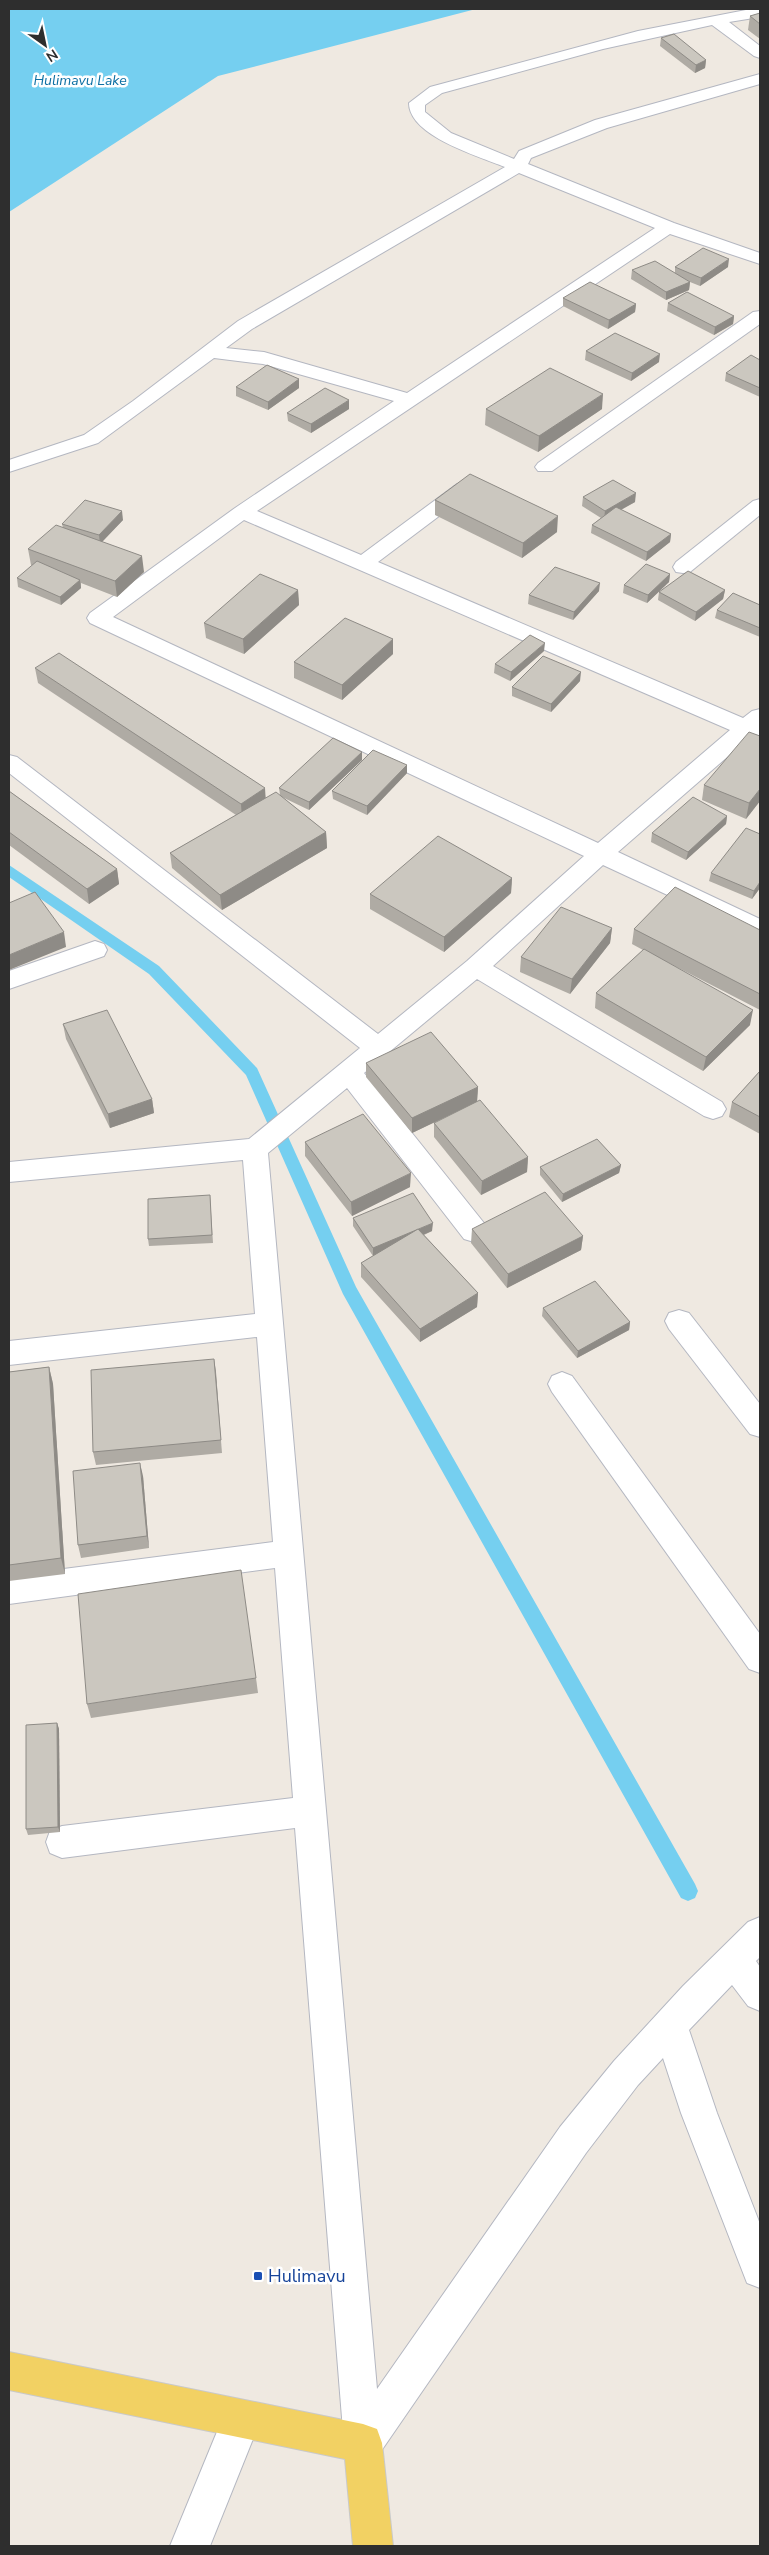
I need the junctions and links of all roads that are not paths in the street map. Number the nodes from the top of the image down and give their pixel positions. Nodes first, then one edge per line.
1 (760, 12) edge
2 (715, 19) junction
3 (760, 53) edge
4 (760, 79) edge
5 (518, 166) junction
6 (668, 227) junction
7 (760, 260) edge
8 (760, 316) edge
9 (210, 352) junction
10 (411, 400) junction
11 (9, 466) edge
12 (546, 467) dead end
13 (476, 480) edge
14 (760, 505) edge
15 (242, 512) junction
16 (362, 564) junction
17 (683, 567) dead end
18 (755, 726) edge
19 (9, 762) edge
20 (601, 854) junction
21 (760, 929) edge
22 (95, 950) dead end
23 (476, 967) junction
24 (9, 980) edge
25 (378, 1048) junction
26 (349, 1072) junction
27 (713, 1109) dead end
28 (257, 1148) junction
29 (9, 1172) edge
30 (474, 1231) edge
31 (679, 1321) dead end
32 (270, 1324) junction
33 (9, 1353) edge
34 (562, 1384) dead end
35 (760, 1425) edge
36 (288, 1553) junction
37 (9, 1590) edge
38 (760, 1659) edge
39 (311, 1811) junction
40 (62, 1842) dead end
41 (760, 1934) edge
42 (734, 1960) junction
43 (760, 1994) edge
44 (670, 2026) junction
45 (760, 2270) edge
46 (9, 2371) edge
47 (242, 2418) junction
48 (363, 2443) junction
49 (190, 2546) edge
50 (374, 2546) edge

1 - 2 street
2 - 3 street
2 - 5 street
4 - 5 street
5 - 6 street
5 - 9 street
6 - 7 street
6 - 10 street
8 - 12 street
9 - 10 street
9 - 11 street
10 - 15 street
13 - 16 street
14 - 17 street
15 - 16 street
15 - 20 street
16 - 18 street
18 - 20 street
19 - 25 street
20 - 21 street
20 - 23 street
22 - 24 street
23 - 25 street
23 - 27 street
25 - 26 street
26 - 28 street
26 - 30 street
28 - 29 street
28 - 32 street
31 - 35 street
32 - 33 street
32 - 36 street
34 - 38 street
36 - 37 street
36 - 39 street
39 - 40 street
39 - 48 street
41 - 42 street
42 - 43 street
42 - 44 street
44 - 45 street
44 - 48 street
46 - 47 main road
47 - 48 main road
47 - 49 street
48 - 50 main road

